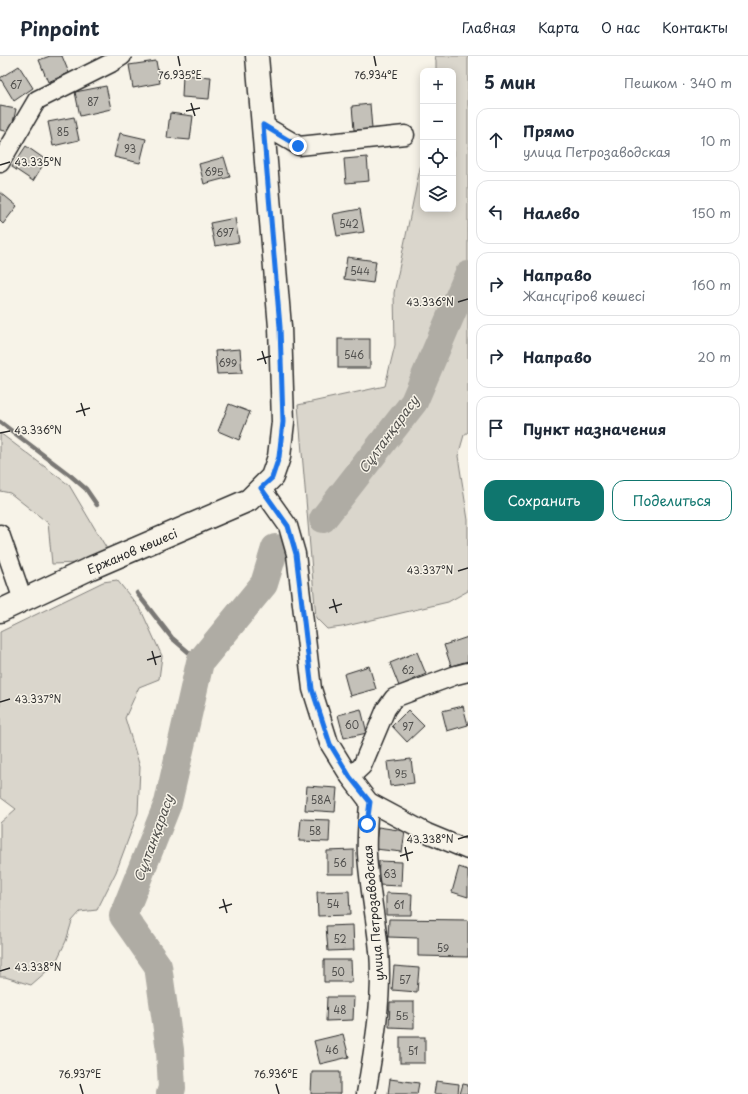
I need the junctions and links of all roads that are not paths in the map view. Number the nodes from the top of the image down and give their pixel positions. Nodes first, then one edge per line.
1 (122, 56) edge
2 (257, 56) edge
3 (263, 125) junction
4 (405, 134) dead end
5 (0, 163) edge
6 (261, 488) junction
7 (0, 534) edge
8 (23, 600) junction
9 (0, 610) edge
10 (468, 672) edge
11 (350, 777) junction
12 (370, 802) junction
13 (468, 850) edge
14 (366, 1094) edge

1 - 5 street
2 - 3 main road, Ержанов көшесі
3 - 4 street
3 - 6 main road, Ержанов көшесі
6 - 8 main road, Ержанов көшесі
6 - 11 street
7 - 8 street
8 - 9 main road, Ержанов көшесі
10 - 11 street
11 - 12 street
12 - 13 street
12 - 14 street, улица Петрозаводская

